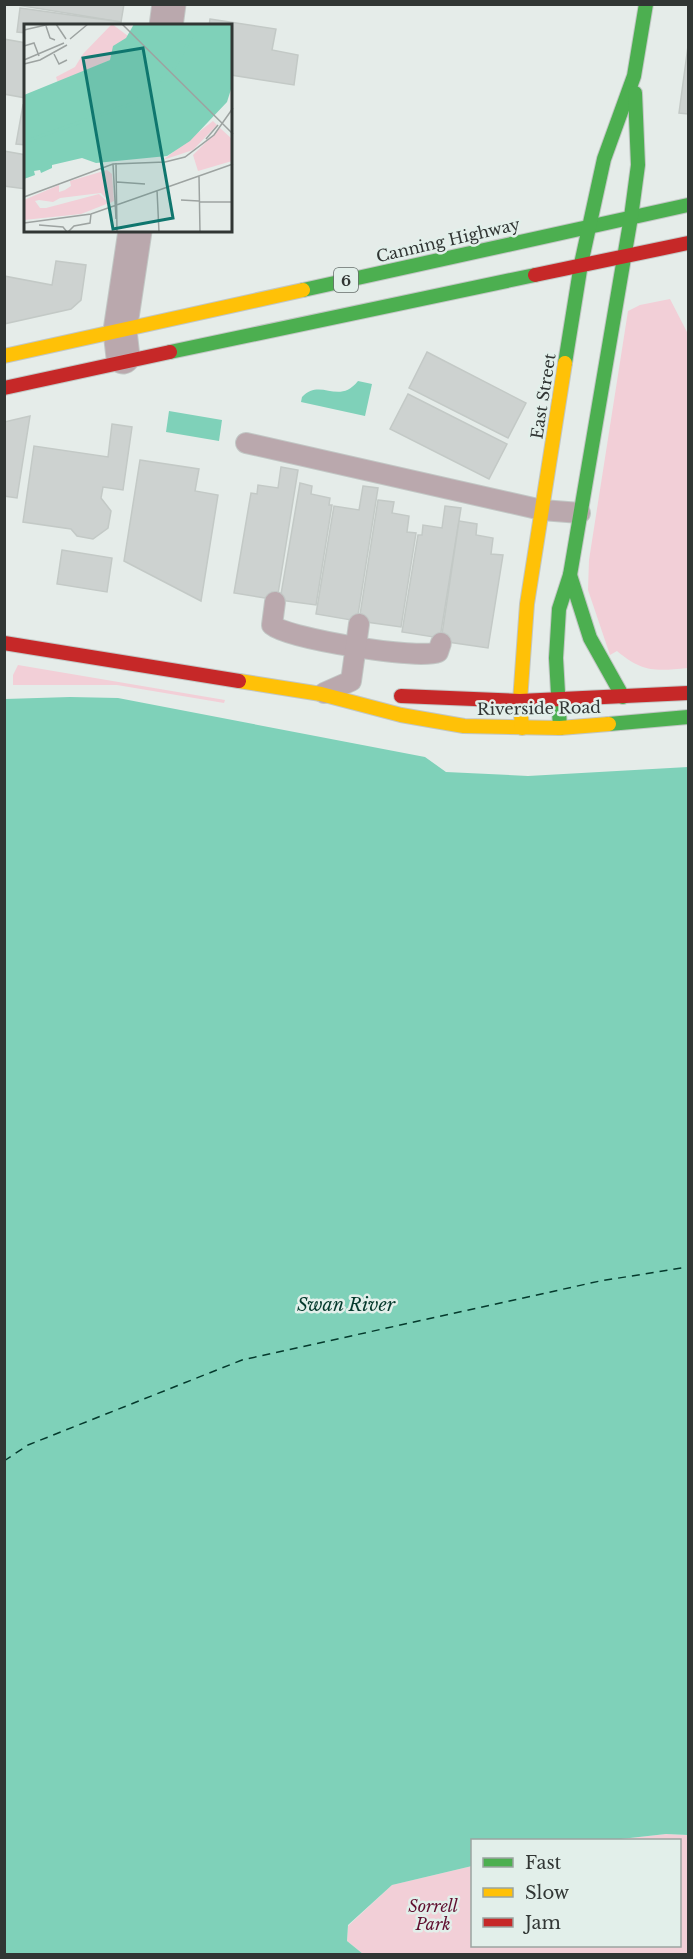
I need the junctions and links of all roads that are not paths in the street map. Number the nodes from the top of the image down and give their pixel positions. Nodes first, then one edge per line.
1 (169, 4) edge
2 (645, 4) edge
3 (166, 24) edge
4 (634, 76) junction
5 (688, 205) edge
6 (631, 217) junction
7 (589, 225) junction
8 (135, 232) edge
9 (688, 243) edge
10 (626, 255) junction
11 (582, 264) junction
12 (122, 346) junction
13 (4, 356) edge
14 (4, 388) edge
15 (246, 443) dead end
16 (542, 510) junction
17 (579, 513) junction
18 (570, 575) junction
19 (275, 602) dead end
20 (359, 624) dead end
21 (4, 643) edge
22 (441, 643) dead end
23 (356, 650) junction
24 (688, 693) edge
25 (321, 694) junction
26 (623, 697) junction
27 (558, 700) junction
28 (520, 701) junction
29 (688, 717) edge
30 (522, 728) junction
31 (560, 728) junction

1 - 3 street
2 - 4 street, East Street
4 - 6 street, East Street
4 - 7 street, East Street
5 - 6 street, Canning Highway / 6
6 - 7 street, Canning Highway / 6
6 - 10 street, East Street
7 - 11 street, East Street
7 - 12 street, Canning Highway / 6
8 - 12 street
9 - 10 street, Canning Highway / 6
10 - 11 street, Canning Highway / 6
10 - 17 street, East Street
11 - 12 street, Canning Highway / 6
11 - 16 street, East Street
12 - 13 street, Canning Highway / 6
12 - 14 street, Canning Highway / 6
15 - 16 lane
16 - 17 lane
16 - 28 street, East Street
17 - 18 street, East Street
18 - 26 street
18 - 27 street, East Street
19 - 23 lane
20 - 23 lane
21 - 25 street, Riverside Road
22 - 23 lane
23 - 25 lane
24 - 26 street, Riverside Road
25 - 28 street, Riverside Road
25 - 30 street, Riverside Road
26 - 27 street, Riverside Road
27 - 28 street, Riverside Road
27 - 31 street, East Street
28 - 30 street, East Street
29 - 31 street, Riverside Road
30 - 31 street, Riverside Road

